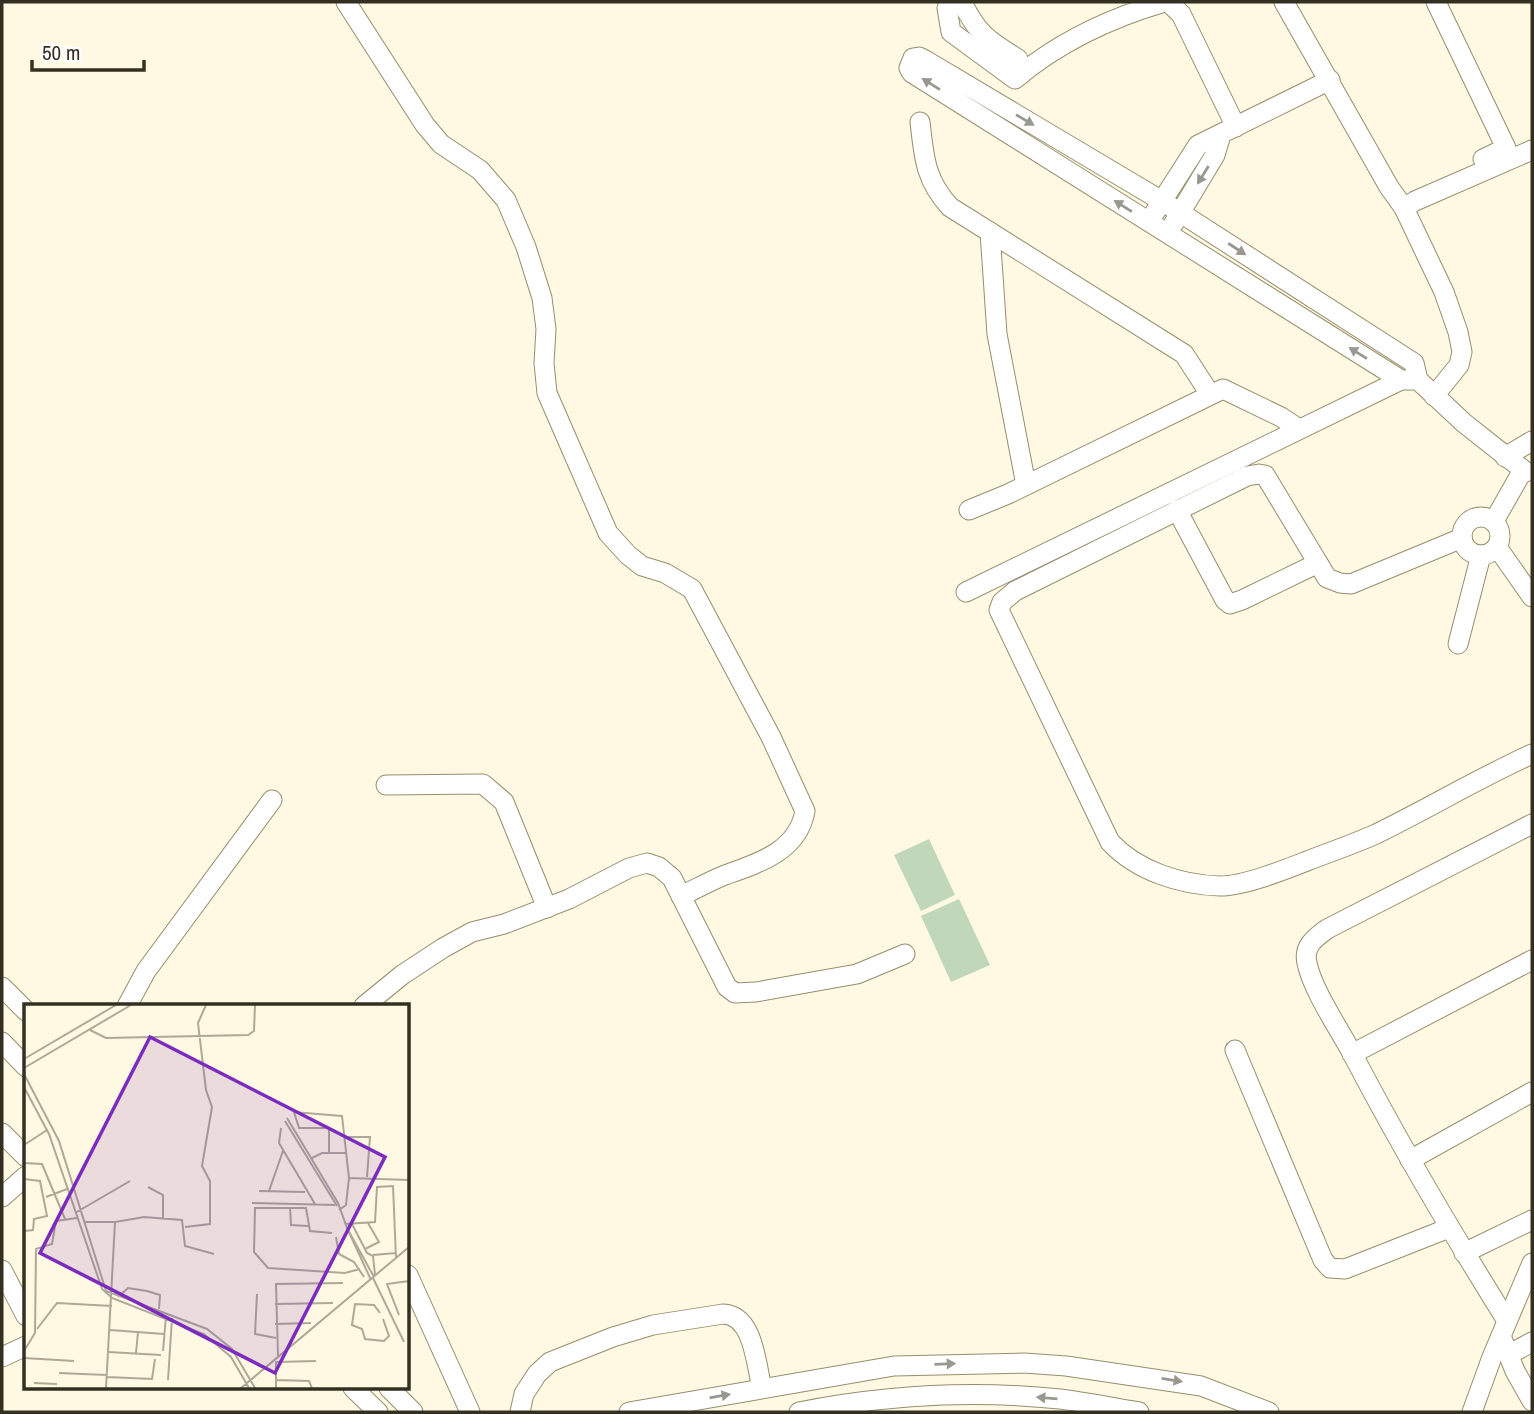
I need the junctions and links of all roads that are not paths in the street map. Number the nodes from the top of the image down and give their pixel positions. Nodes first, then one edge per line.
1 (346, 2) edge
2 (961, 2) edge
3 (1166, 2) edge
4 (1284, 2) edge
5 (1436, 2) edge
6 (1018, 59) dead end
7 (1330, 80) junction
8 (920, 122) dead end
9 (1229, 131) junction
10 (1532, 150) edge
11 (1162, 201) junction
12 (1400, 203) junction
13 (1180, 212) junction
14 (1149, 222) junction
15 (990, 232) junction
16 (1168, 233) junction
17 (1409, 380) junction
18 (1210, 394) junction
19 (1434, 396) junction
20 (1298, 429) junction
21 (1532, 441) edge
22 (1505, 457) junction
23 (1528, 474) edge
24 (1026, 485) junction
25 (969, 510) dead end
26 (1177, 510) junction
27 (1494, 521) junction
28 (1462, 538) junction
29 (1489, 551) junction
30 (1318, 563) junction
31 (966, 592) dead end
32 (1532, 597) edge
33 (1458, 644) dead end
34 (1532, 754) edge
35 (386, 785) dead end
36 (272, 800) dead end
37 (1532, 824) edge
38 (681, 896) junction
39 (547, 908) junction
40 (905, 954) dead end
41 (1532, 960) edge
42 (2, 986) edge
43 (128, 1004) edge
44 (366, 1004) edge
45 (24, 1009) edge
46 (2, 1042) edge
47 (1235, 1050) dead end
48 (1352, 1054) junction
49 (24, 1065) edge
50 (1532, 1092) edge
51 (2, 1133) edge
52 (24, 1155) edge
53 (1410, 1160) junction
54 (24, 1177) edge
55 (2, 1197) edge
56 (1532, 1220) edge
57 (1449, 1228) junction
58 (1464, 1253) junction
59 (1532, 1263) edge
60 (2, 1270) edge
61 (410, 1279) edge
62 (24, 1312) edge
63 (1504, 1328) junction
64 (1532, 1342) edge
65 (24, 1347) edge
66 (1510, 1354) junction
67 (2, 1357) edge
68 (762, 1388) junction
69 (355, 1390) edge
70 (391, 1390) edge
71 (1532, 1401) edge
72 (858, 1408) edge
73 (813, 1411) edge
74 (378, 1412) edge
75 (413, 1412) edge
76 (470, 1412) edge
77 (520, 1412) edge
78 (629, 1412) edge
79 (1139, 1412) edge
80 (1269, 1412) edge
81 (1472, 1412) edge

1 - 38 street
2 - 3 street
2 - 6 street
3 - 9 street
4 - 7 street
5 - 12 street
7 - 9 street
7 - 12 street
8 - 15 street
9 - 11 street
9 -> 13 street
10 - 12 street
11 - 13 street
11 - 14 street
14 -> 11 street
12 - 19 street
13 - 16 street
13 -> 17 street
14 - 16 street
15 - 18 street
15 - 24 street
17 -> 16 street
17 - 19 street
17 - 20 street
18 - 20 street
18 - 24 street
19 - 22 street
20 - 31 street
21 - 22 street
22 - 23 street
23 - 27 street
24 - 25 street
26 - 30 street
26 - 30 street
26 - 34 street
27 - 28 street
27 - 29 street
28 - 29 street
28 - 30 street
29 - 32 street
29 - 33 street
35 - 39 street
36 - 43 street
37 - 48 street
38 - 39 street
38 - 40 street
39 - 44 street
41 - 48 street
42 - 45 street
46 - 49 street
47 - 57 street
48 - 53 street
50 - 53 street
51 - 52 street
53 - 57 street
54 - 55 street
56 - 58 street
57 - 58 street
58 - 63 street
59 - 63 street
60 - 62 street
61 - 76 street
63 - 66 street
63 - 81 street
64 - 66 street
65 - 67 street
66 - 71 street
68 - 77 street
78 -> 68 street
68 -> 80 street
69 - 74 street
70 - 75 street
72 - 73 street
79 -> 72 street

